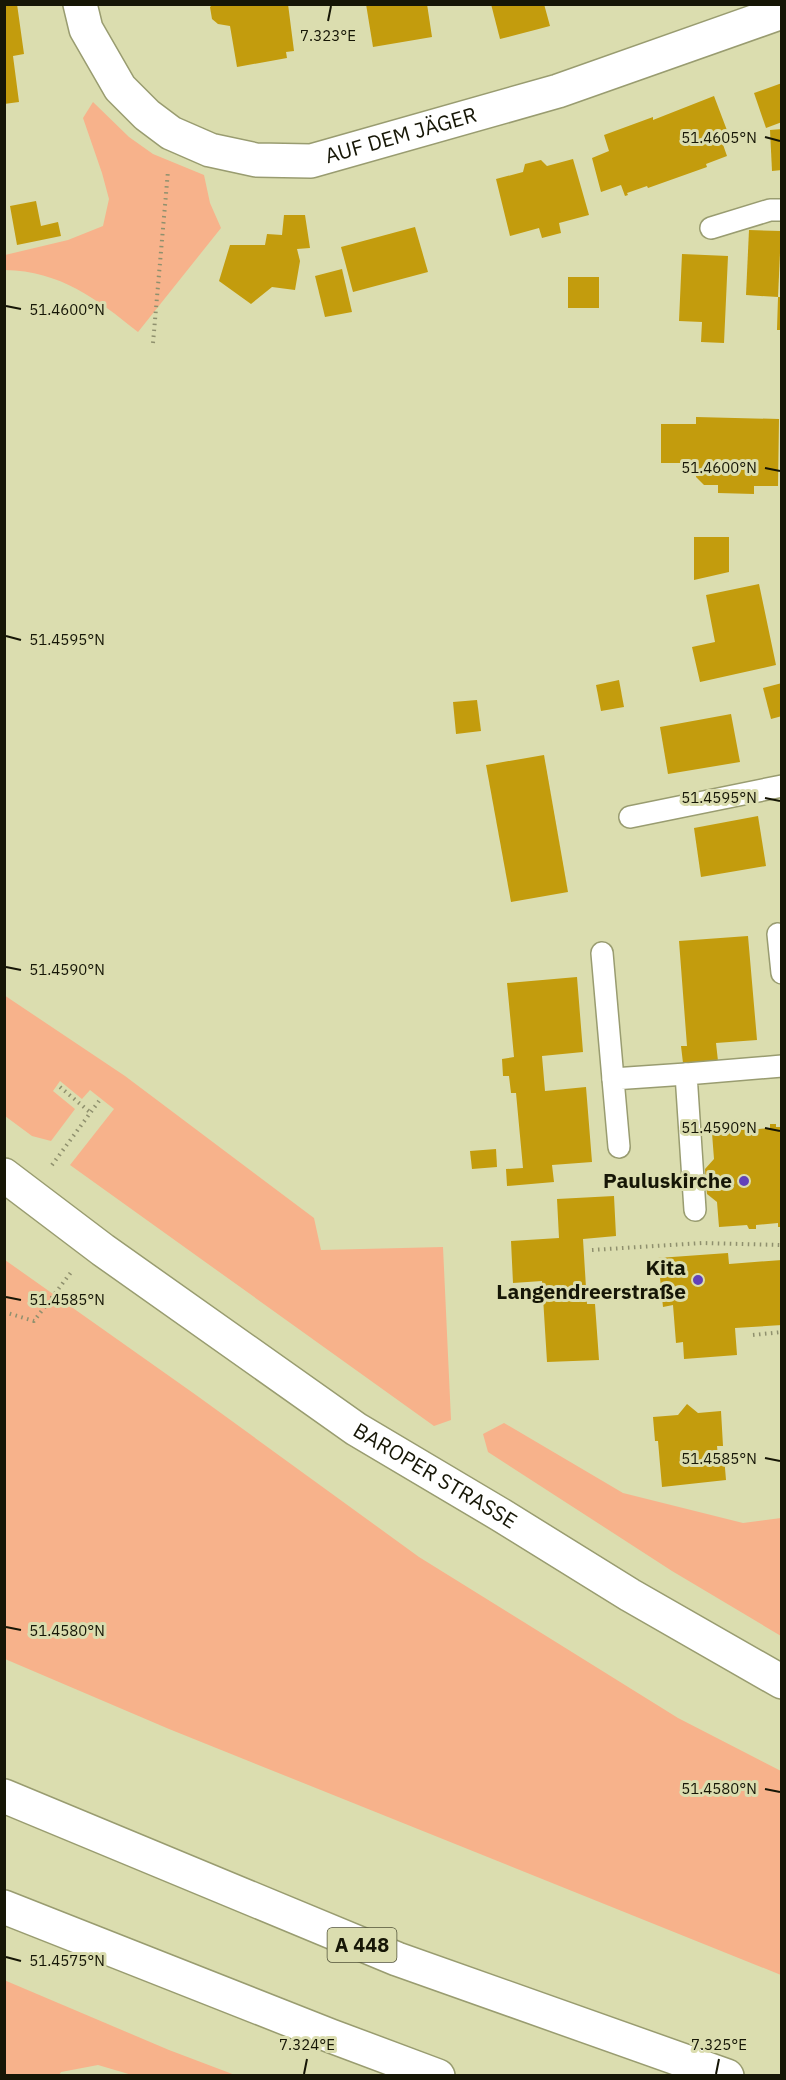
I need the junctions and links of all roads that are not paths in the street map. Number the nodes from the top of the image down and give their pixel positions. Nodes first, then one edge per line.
1 (80, 4) edge
2 (782, 12) edge
3 (782, 210) edge
4 (711, 228) dead end
5 (782, 786) edge
6 (630, 817) dead end
7 (778, 934) dead end
8 (602, 953) dead end
9 (782, 974) edge
10 (782, 1066) edge
11 (686, 1074) junction
12 (613, 1079) junction
13 (619, 1147) dead end
14 (4, 1175) edge
15 (17, 1191) edge
16 (695, 1210) dead end
17 (782, 1682) edge
18 (4, 1796) edge
19 (4, 1907) edge
20 (438, 2076) edge
21 (727, 2076) edge

1 - 2 main road, AUF DEM JÄGER
3 - 4 lane
5 - 6 lane
7 - 9 lane
8 - 12 lane
10 - 11 lane
11 - 12 lane
11 - 16 lane
12 - 13 lane
14 - 15 main road, BAROPER STRASSE
15 - 17 main road, BAROPER STRASSE
18 - 21 main road, A 448
19 - 20 main road

